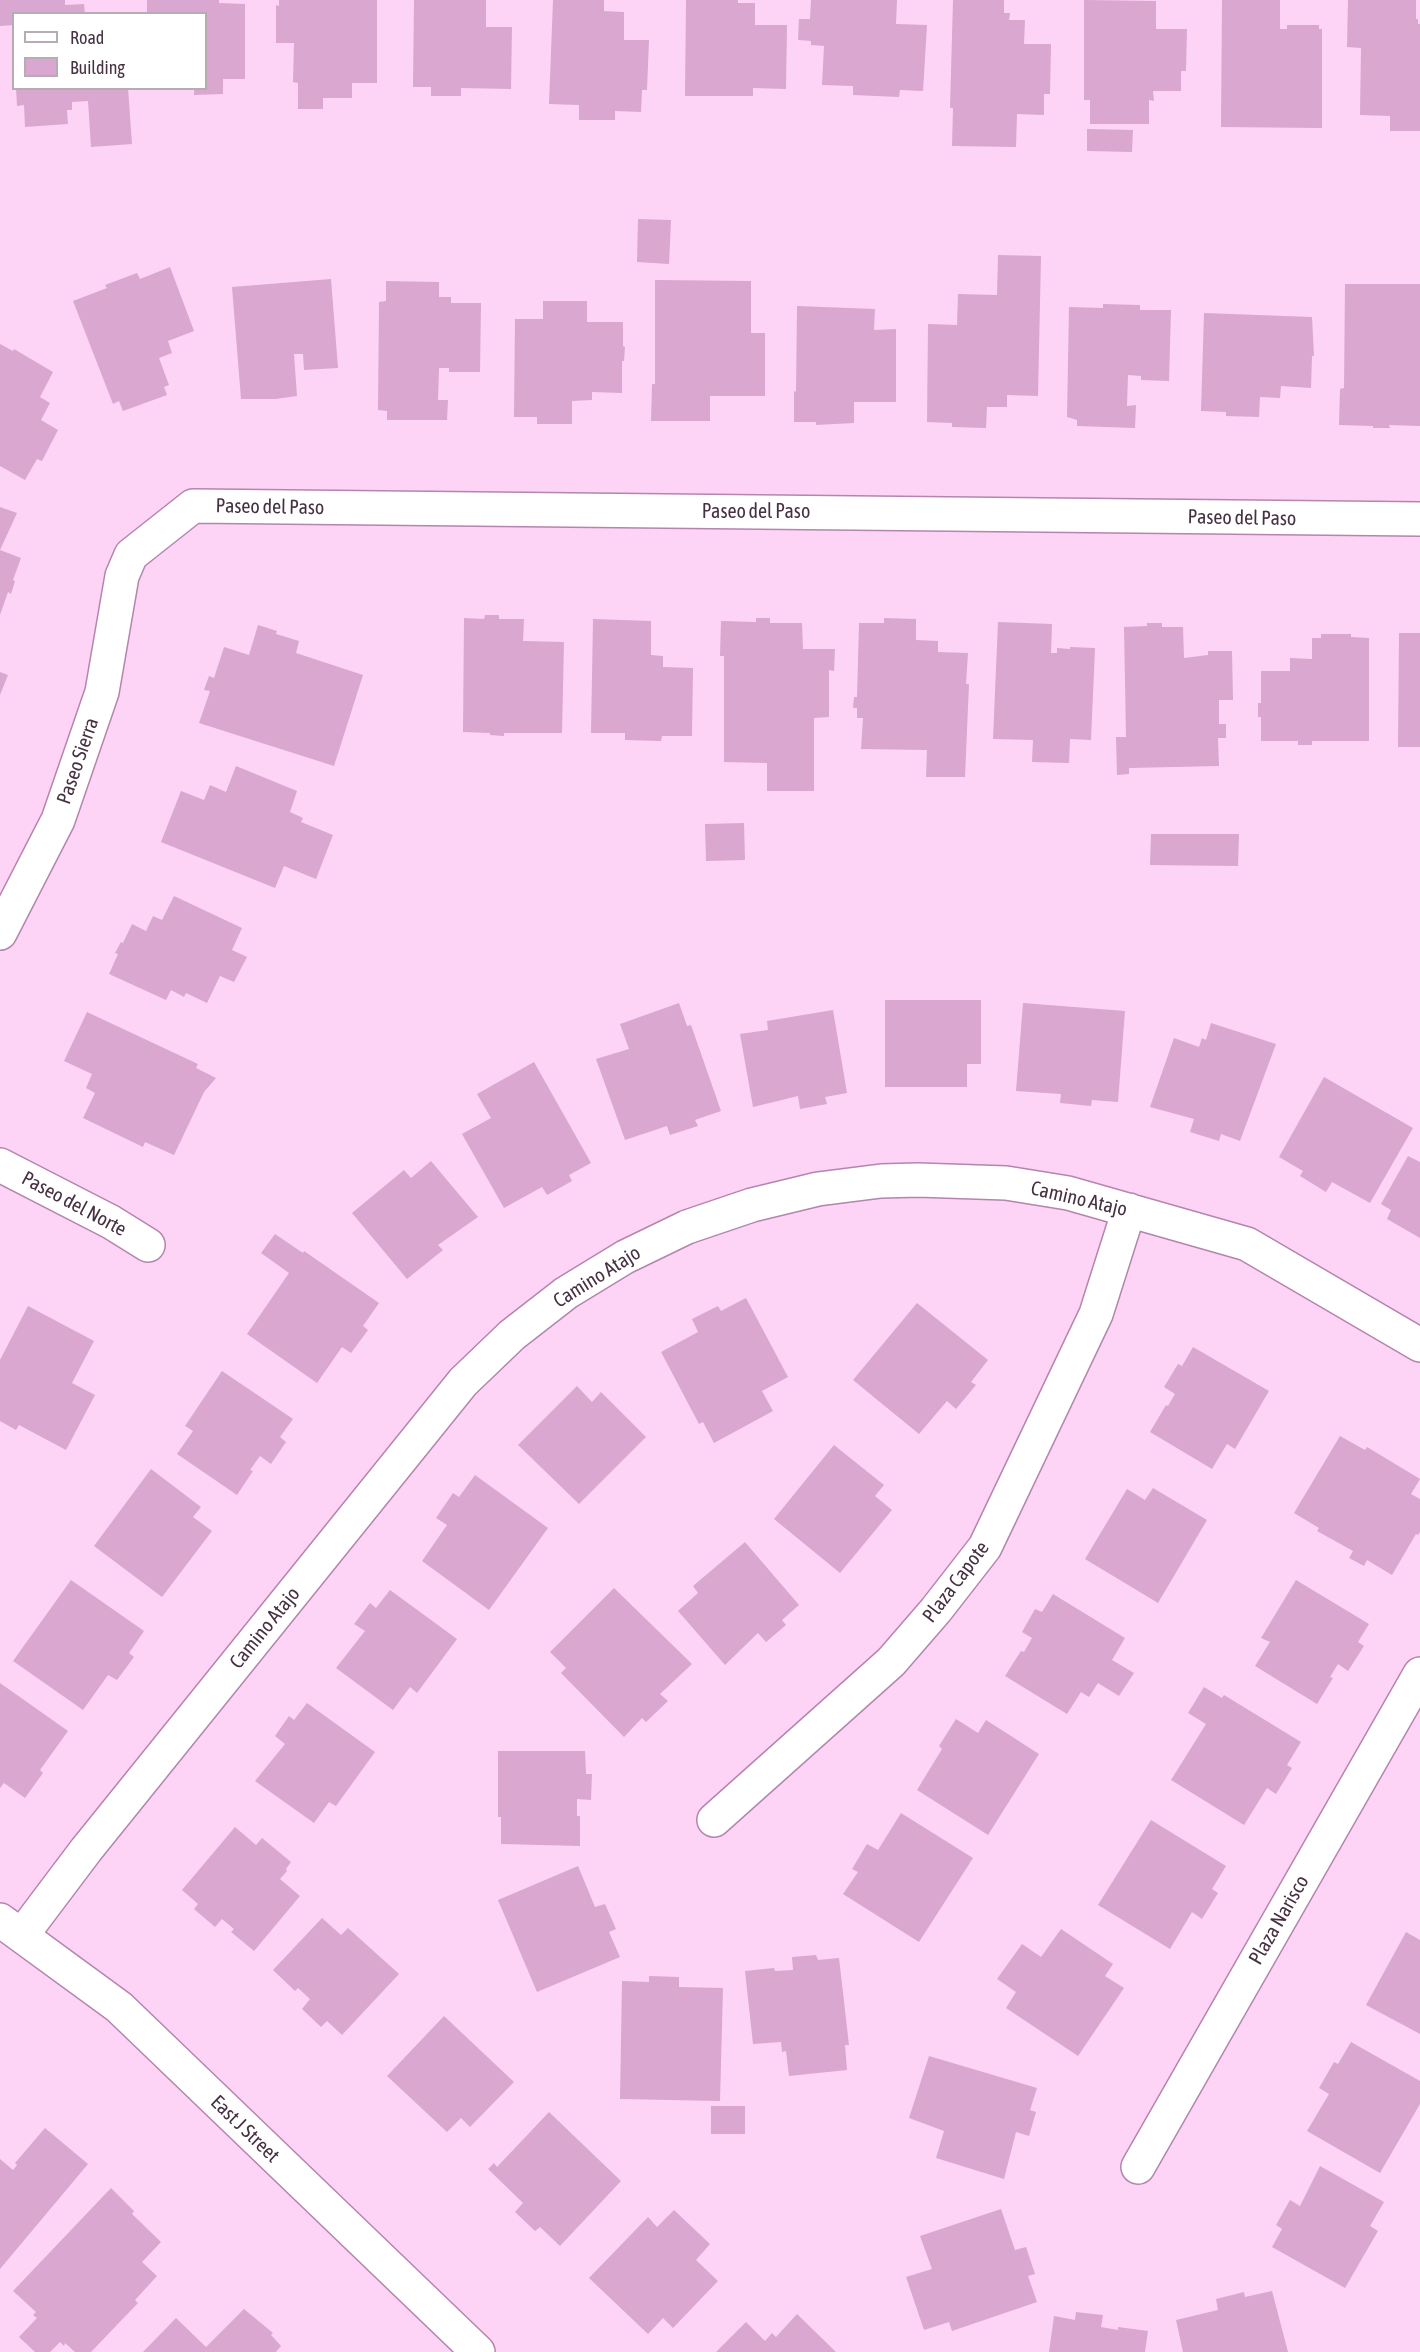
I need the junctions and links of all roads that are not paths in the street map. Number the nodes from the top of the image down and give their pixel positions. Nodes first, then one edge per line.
1 (1420, 519) edge
2 (122, 576) joint
3 (0, 933) edge
4 (0, 1165) edge
5 (1129, 1210) junction
6 (148, 1245) dead end
7 (1420, 1345) edge
8 (1420, 1674) edge
9 (714, 1820) dead end
10 (11, 1928) edge
11 (1138, 2167) dead end
12 (478, 2352) edge

1 - 2 street, Paseo del Paso
2 - 3 street, Paseo Sierra
4 - 6 street, Paseo del Norte
5 - 7 street, Camino Atajo
5 - 9 street, Plaza Capote
5 - 10 street, Camino Atajo
8 - 11 street, Plaza Narisco
10 - 12 street, East J Street

